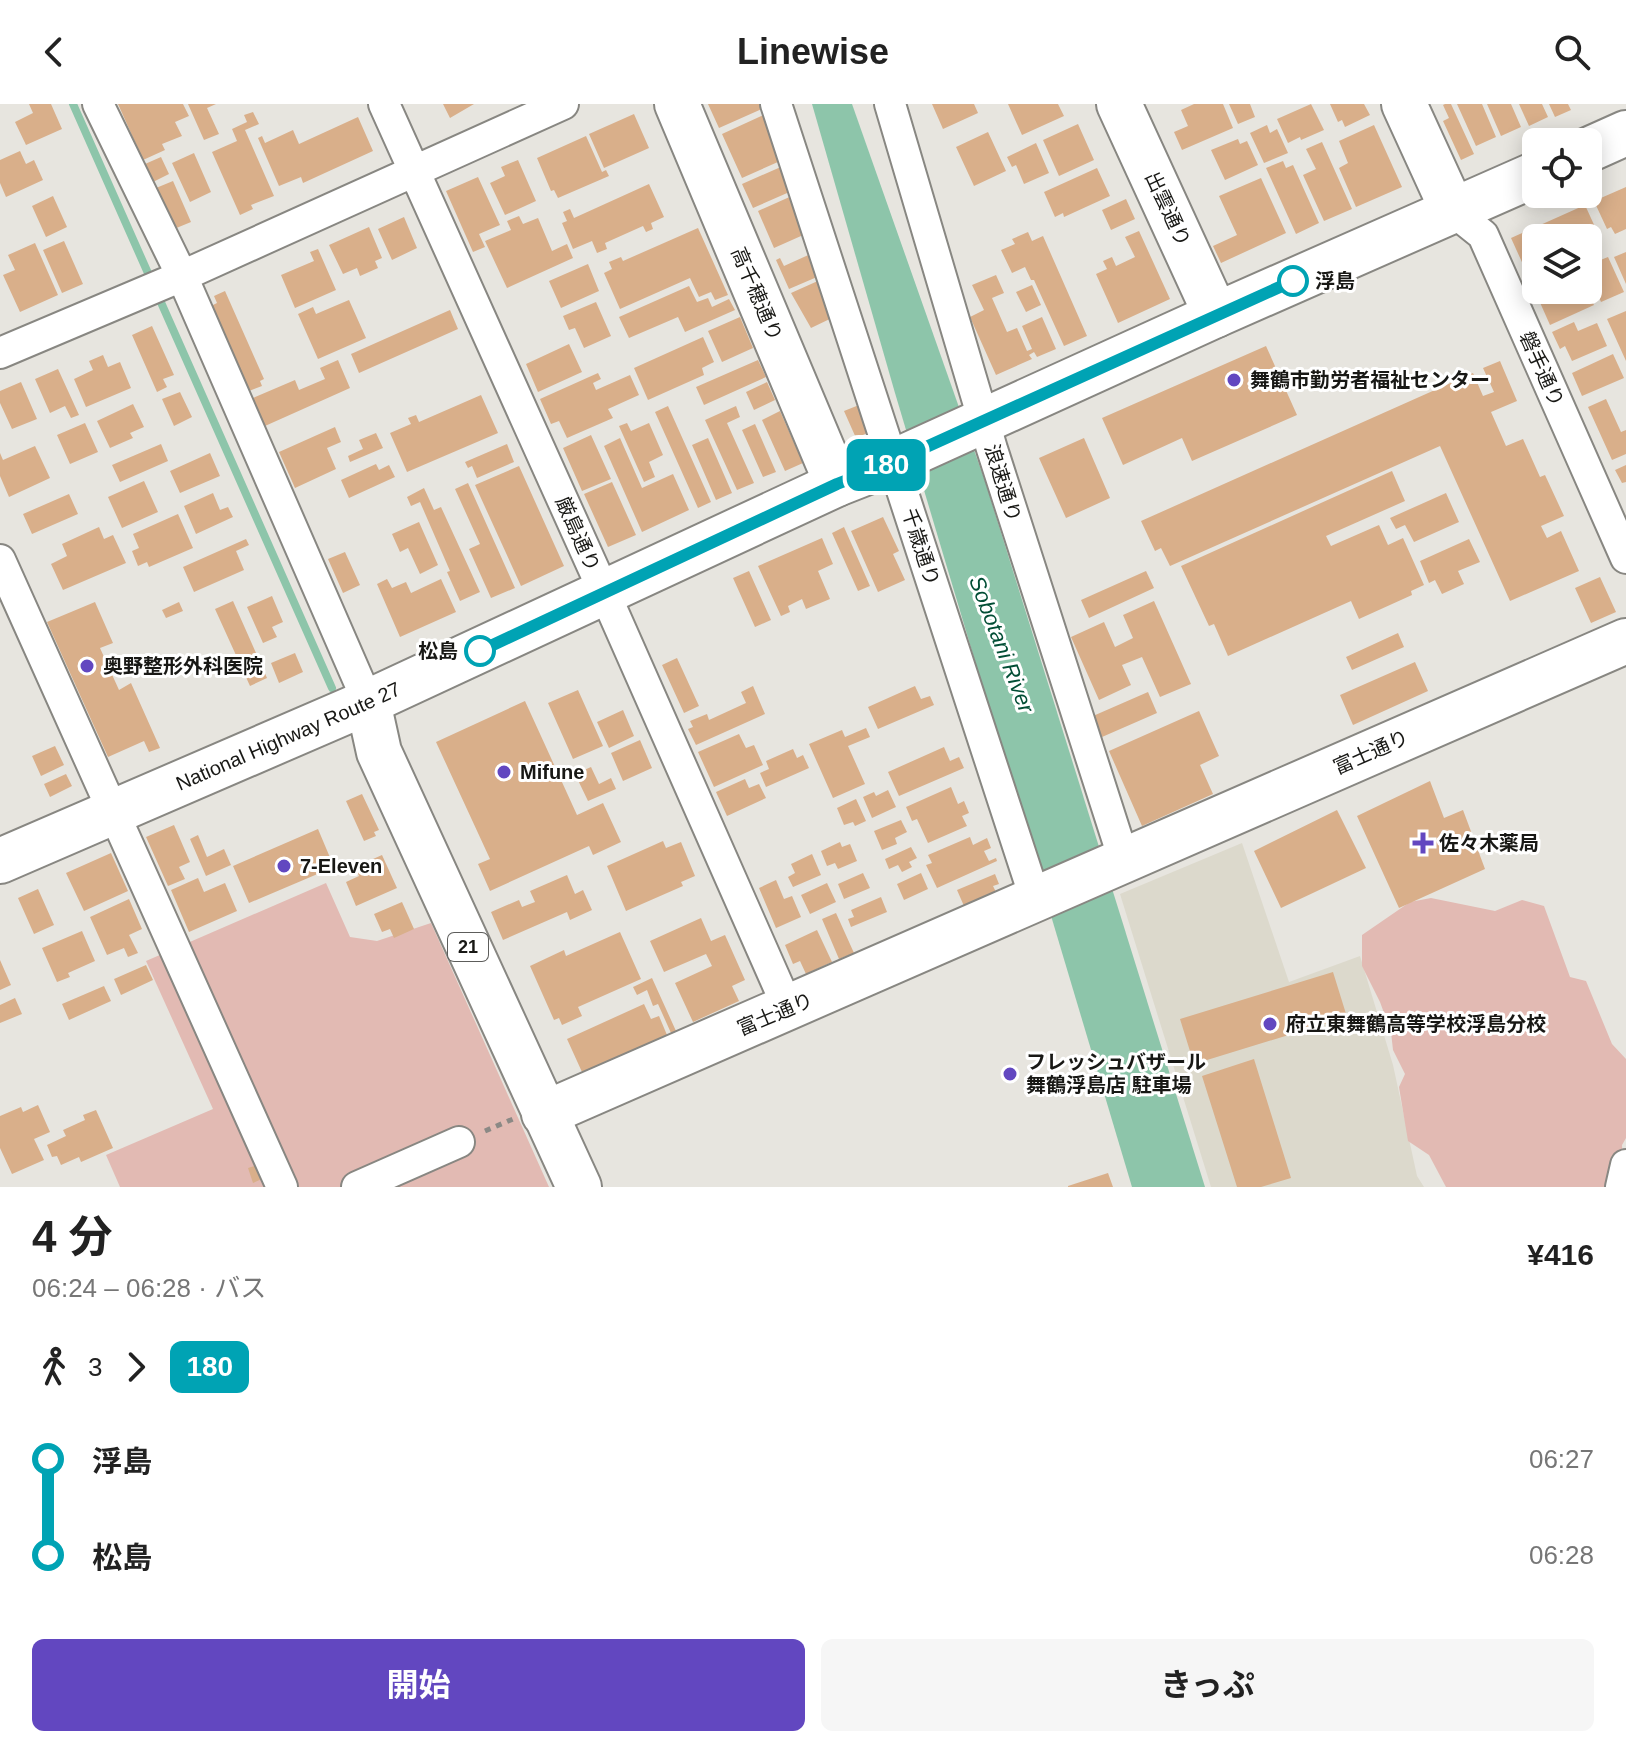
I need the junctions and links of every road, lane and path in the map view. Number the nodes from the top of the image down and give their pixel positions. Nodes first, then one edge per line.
1 (98, 104) edge
2 (384, 104) edge
3 (563, 104) edge
4 (677, 104) edge
5 (776, 104) edge
6 (890, 104) edge
7 (1119, 104) edge
8 (1404, 104) edge
9 (1626, 133) edge
10 (1602, 144) edge
11 (413, 170) junction
12 (1522, 180) edge
13 (1453, 211) junction
14 (182, 276) junction
15 (1216, 315) junction
16 (0, 353) edge
17 (981, 423) junction
18 (898, 459) junction
19 (837, 484) junction
20 (1626, 558) edge
21 (0, 560) edge
22 (605, 594) junction
23 (1626, 641) edge
24 (368, 702) junction
25 (114, 810) junction
26 (0, 861) edge
27 (1120, 862) junction
28 (1042, 896) junction
29 (788, 1008) junction
30 (531, 1115) junction
31 (459, 1142) joint
32 (1626, 1165) edge
33 (282, 1187) edge
34 (357, 1187) edge
35 (579, 1187) edge
36 (1621, 1187) edge

1 - 14 street
2 - 11 street, 厳島通り
3 - 11 street
4 - 19 main road, 高千穂通り
5 - 18 street, 千歳通り
6 - 17 street, 浪速通り
7 - 15 main road, 出雲通り
8 - 13 main road, 磐手通り
9 - 10 main road
11 - 14 street
11 - 22 street, 厳島通り
12 - 13 main road, National Highway Route 27
13 - 15 main road, National Highway Route 27
13 - 20 street, 磐手通り
14 - 16 street
14 - 24 street
15 - 17 main road, National Highway Route 27
17 - 18 main road, National Highway Route 27
17 - 27 street, 浪速通り
18 - 19 main road, National Highway Route 27
18 - 28 street, 千歳通り
19 - 22 main road, National Highway Route 27
21 - 25 street
22 - 24 main road, National Highway Route 27
22 - 29 street, 厳島通り
23 - 27 main road, 富士通り
24 - 25 main road, National Highway Route 27
24 - 30 main road, 21
25 - 26 main road, National Highway Route 27
25 - 33 street
27 - 28 main road, 富士通り
28 - 29 main road, 富士通り
29 - 30 main road, 富士通り
30 - 31 path
30 - 35 main road, 21
31 - 34 street
32 - 36 street

